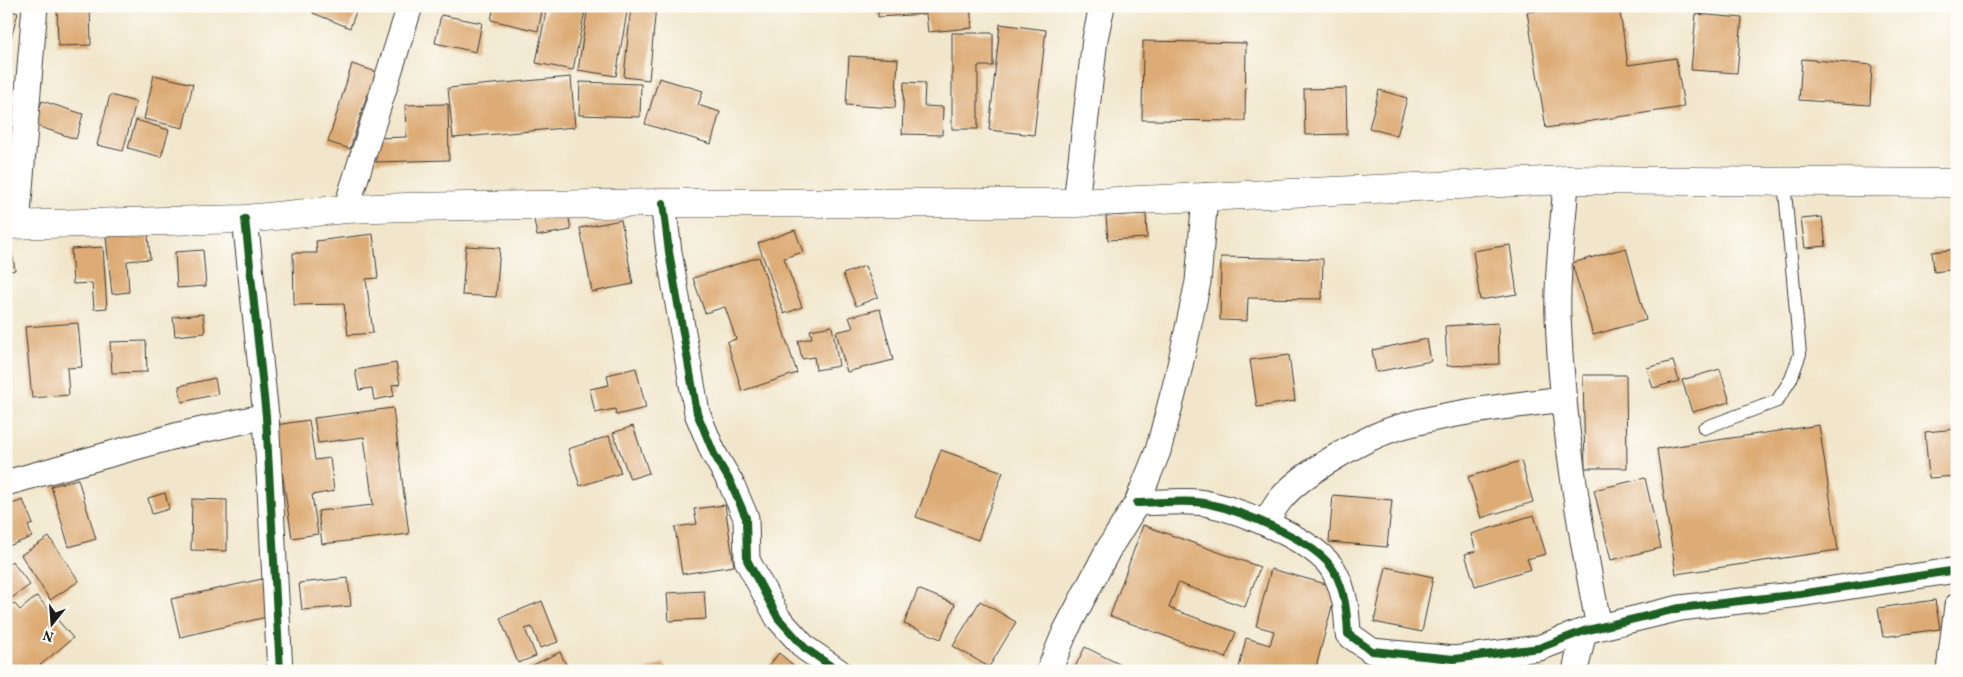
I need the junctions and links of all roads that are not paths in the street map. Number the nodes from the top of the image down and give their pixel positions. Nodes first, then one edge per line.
1 (35, 6) edge
2 (410, 6) edge
3 (1102, 6) edge
4 (1566, 180) junction
5 (1784, 181) junction
6 (1957, 183) edge
7 (1205, 196) junction
8 (663, 203) junction
9 (1076, 203) junction
10 (346, 209) junction
11 (245, 219) junction
12 (12, 225) edge
13 (1564, 399) junction
14 (266, 416) junction
15 (1704, 428) dead end
16 (6, 483) edge
17 (1137, 503) junction
18 (1266, 523) junction
19 (1957, 570) edge
20 (1957, 606) edge
21 (1592, 629) junction
22 (280, 671) edge
23 (838, 671) edge
24 (1049, 671) edge
25 (1575, 671) edge
26 (1950, 671) edge

1 - 12 street
2 - 10 street
3 - 9 street
4 - 5 main road
4 - 7 main road
4 - 13 street
5 - 6 main road
5 - 15 lane
7 - 9 main road
7 - 17 street
8 - 9 main road
8 - 10 main road
8 - 23 street
10 - 11 main road
11 - 12 main road
11 - 14 street
13 - 18 street
13 - 21 street
14 - 16 street
14 - 22 street
17 - 18 street
17 - 24 street
18 - 21 street
19 - 21 street
20 - 26 street
21 - 25 street

